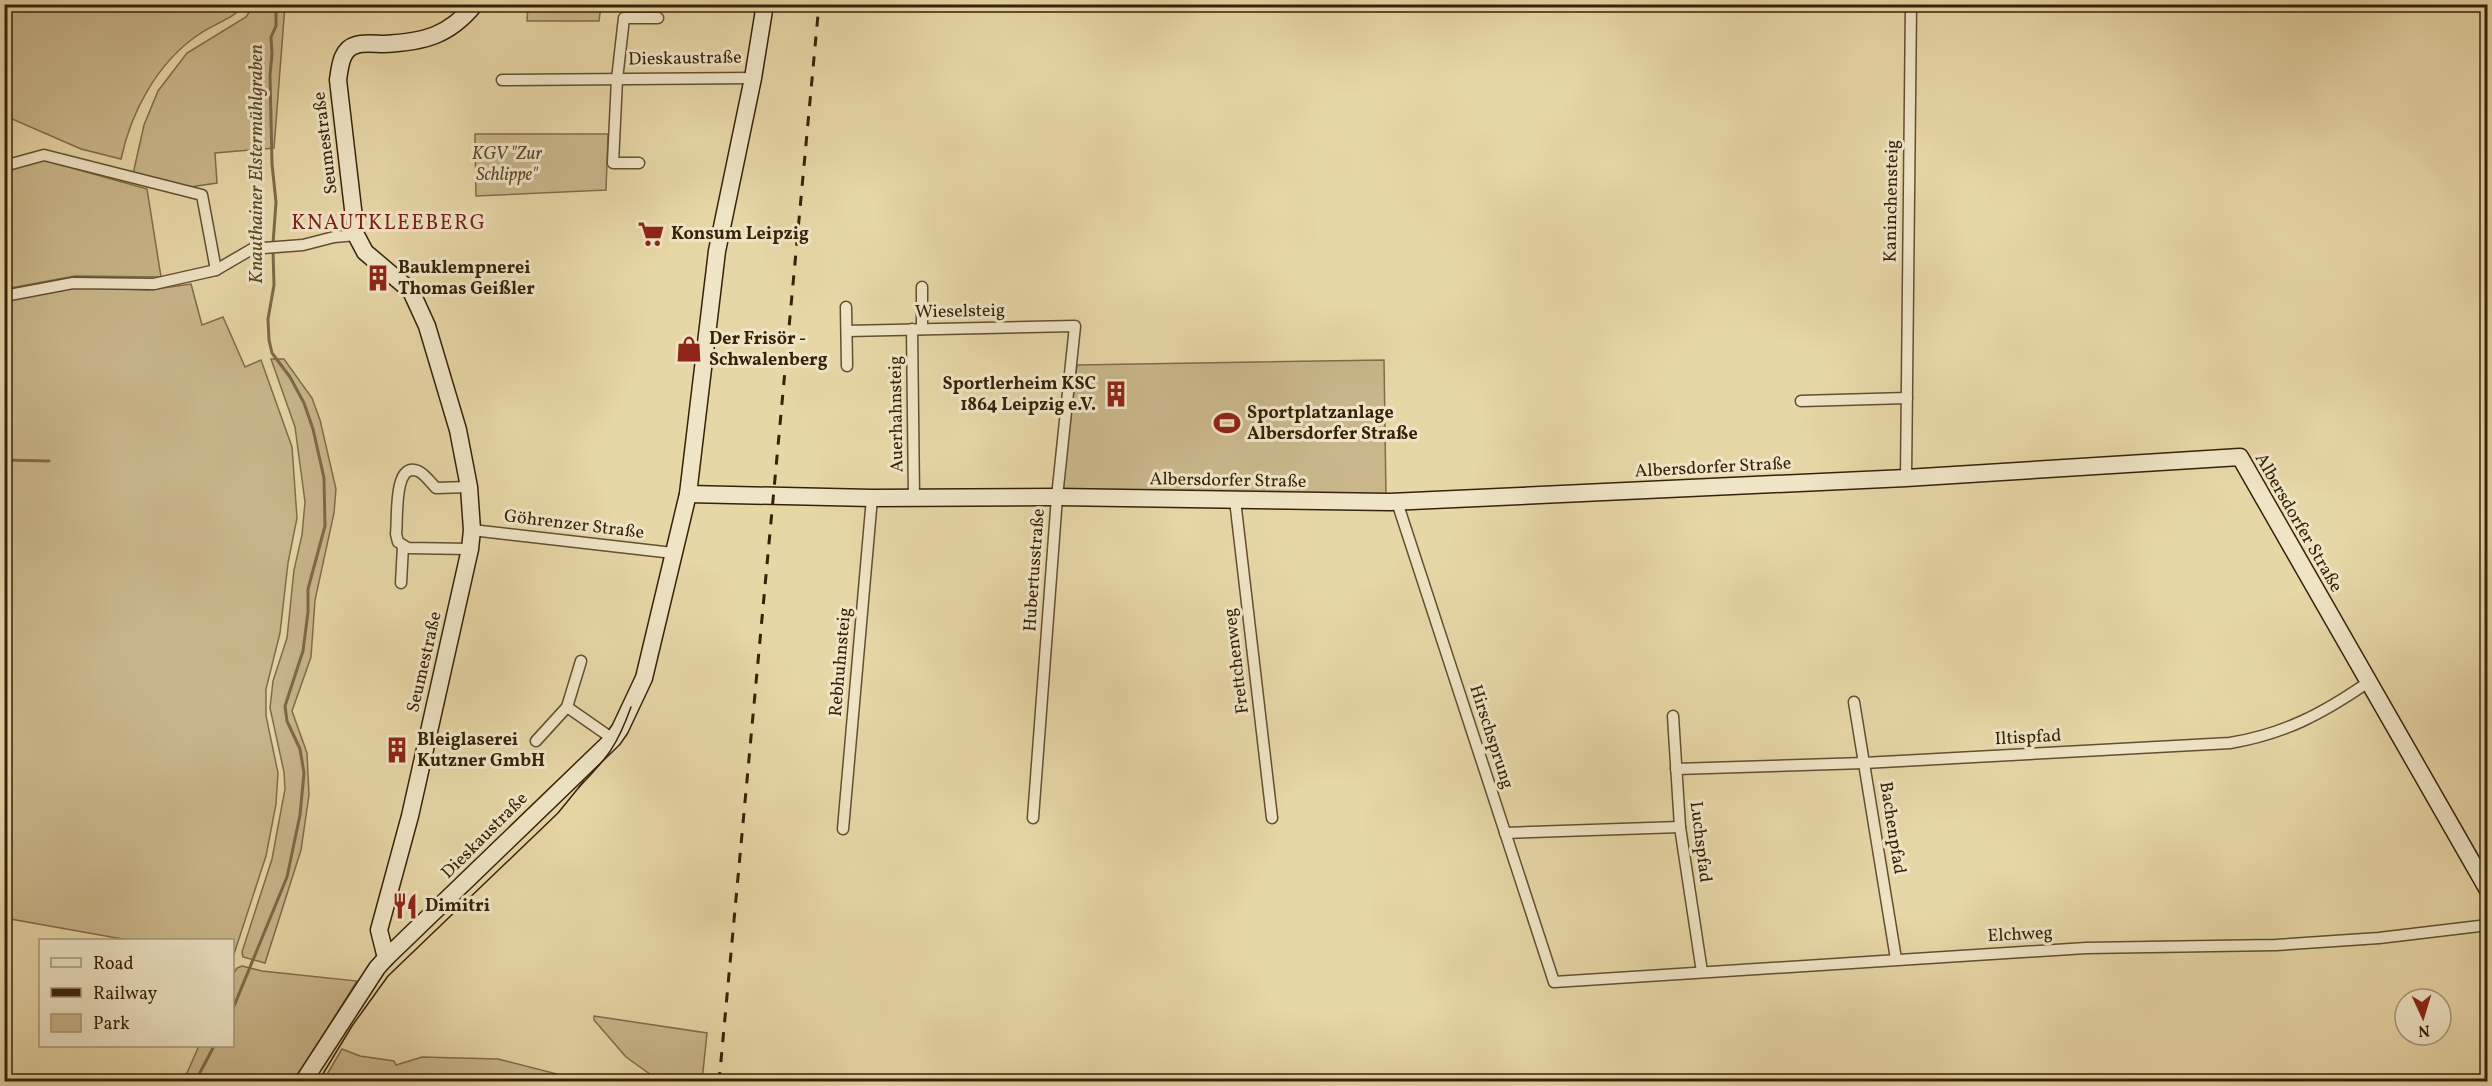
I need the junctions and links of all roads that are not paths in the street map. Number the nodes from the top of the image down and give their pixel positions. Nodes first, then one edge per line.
1 (476, 4) edge
2 (765, 4) edge
3 (1911, 4) edge
4 (658, 18) dead end
5 (753, 78) junction
6 (617, 79) junction
7 (502, 80) dead end
8 (639, 163) dead end
9 (4, 166) edge
10 (357, 235) junction
11 (216, 270) junction
12 (922, 287) dead end
13 (4, 296) edge
14 (846, 307) dead end
15 (1075, 326) joint
16 (917, 329) junction
17 (847, 331) junction
18 (847, 366) dead end
19 (1907, 398) junction
20 (1801, 401) dead end
21 (1906, 478) junction
22 (469, 487) junction
23 (688, 494) junction
24 (914, 497) junction
25 (1057, 497) junction
26 (872, 498) junction
27 (1235, 500) junction
28 (1397, 502) junction
29 (472, 530) junction
30 (403, 546) junction
31 (470, 549) junction
32 (673, 553) junction
33 (401, 583) dead end
34 (581, 661) dead end
35 (2367, 683) junction
36 (1854, 702) dead end
37 (567, 707) junction
38 (1673, 716) dead end
39 (613, 739) junction
40 (536, 741) dead end
41 (1864, 764) junction
42 (1676, 769) junction
43 (1032, 818) dead end
44 (1272, 818) dead end
45 (1680, 827) junction
46 (843, 829) dead end
47 (1505, 833) junction
48 (2487, 890) edge
49 (2487, 925) edge
50 (386, 958) junction
51 (1896, 959) junction
52 (1702, 972) junction
53 (1554, 982) joint
54 (303, 1082) edge

1 - 10 street, Seumestraße
2 - 5 street, Dieskaustraße
3 - 19 street, Kaninchensteig
4 - 6 street, Dieskaustraße
5 - 6 street, Dieskaustraße
5 - 23 street, Dieskaustraße
6 - 7 street, Dieskaustraße
6 - 8 street, Dieskaustraße
9 - 11 street
10 - 11 street
10 - 22 street, Seumestraße
11 - 13 street
12 - 16 street, Auerhahnsteig
14 - 17 street
15 - 16 street, Wieselsteig
15 - 25 street, Hubertusstraße
16 - 17 street, Wieselsteig
16 - 24 street, Auerhahnsteig
17 - 18 street
19 - 20 street
19 - 21 street, Kaninchensteig
21 - 28 street, Albersdorfer Straße
21 - 35 street, Albersdorfer Straße
22 - 29 street, Seumestraße
22 - 30 street
23 - 26 street, Albersdorfer Straße
23 - 32 street, Dieskaustraße
24 - 25 street, Albersdorfer Straße
24 - 26 street, Albersdorfer Straße
25 - 27 street, Albersdorfer Straße
25 - 43 street, Hubertusstraße
26 - 46 street, Rebhuhnsteig
27 - 28 street, Albersdorfer Straße
27 - 44 street, Frettchenweg
28 - 47 street, Hirschsprung
29 - 31 street, Seumestraße
29 - 32 street, Göhrenzer Straße
30 - 31 street
30 - 33 street
31 - 50 street, Seumestraße
32 - 39 street, Dieskaustraße
34 - 37 street
35 - 41 street, Iltispfad
35 - 48 street, Albersdorfer Straße
36 - 41 street, Bachenpfad
37 - 39 street
37 - 40 street
38 - 42 street, Luchspfad
39 - 50 street, Dieskaustraße
41 - 42 street, Iltispfad
41 - 51 street, Bachenpfad
42 - 45 street, Luchspfad
45 - 47 street
45 - 52 street, Luchspfad
47 - 53 street, Hirschsprung
49 - 51 street, Elchweg
50 - 54 street, Dieskaustraße
51 - 52 street, Elchweg
52 - 53 street, Elchweg

